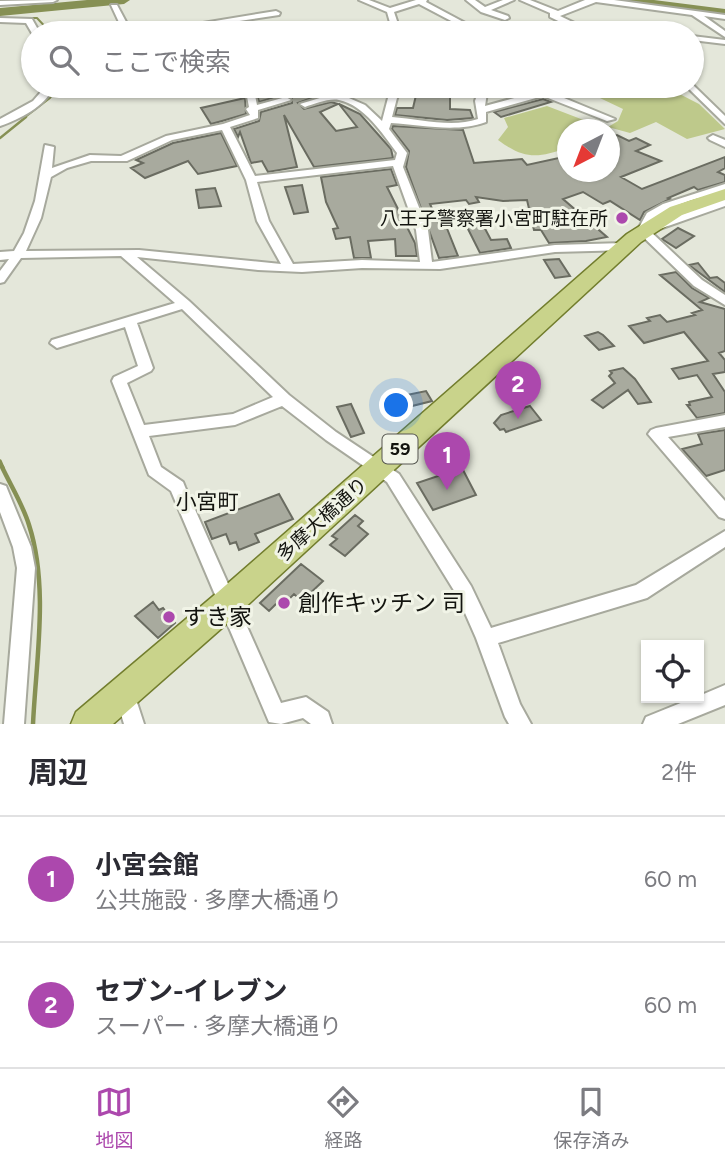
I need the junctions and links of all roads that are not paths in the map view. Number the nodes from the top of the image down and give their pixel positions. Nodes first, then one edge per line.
1 (53, 0) edge
2 (470, 0) edge
3 (510, 0) edge
4 (524, 0) edge
5 (593, 0) edge
6 (598, 0) edge
7 (369, 1) edge
8 (421, 1) edge
9 (613, 1) edge
10 (0, 4) edge
11 (114, 7) dead end
12 (484, 10) junction
13 (390, 11) junction
14 (693, 12) junction
15 (275, 13) dead end
16 (627, 13) dead end
17 (558, 14) junction
18 (725, 17) edge
19 (505, 18) dead end
20 (0, 20) edge
21 (29, 21) edge
22 (122, 21) edge
23 (223, 21) edge
24 (393, 21) edge
25 (458, 21) edge
26 (565, 21) edge
27 (725, 36) edge
28 (704, 39) edge
29 (725, 41) edge
30 (42, 98) edge
31 (250, 98) edge
32 (320, 98) edge
33 (348, 98) edge
34 (390, 98) edge
35 (481, 98) edge
36 (526, 98) edge
37 (556, 98) edge
38 (702, 98) edge
39 (286, 100) dead end
40 (305, 104) dead end
41 (251, 108) junction
42 (482, 110) junction
43 (608, 119) edge
44 (725, 121) edge
45 (0, 123) edge
46 (386, 124) junction
47 (225, 127) junction
48 (713, 138) dead end
49 (725, 144) edge
50 (49, 147) dead end
51 (401, 162) junction
52 (47, 175) junction
53 (251, 180) junction
54 (725, 187) edge
55 (725, 194) edge
56 (725, 202) edge
57 (633, 239) junction
58 (125, 253) junction
59 (20, 255) junction
60 (0, 256) edge
61 (426, 265) junction
62 (289, 268) junction
63 (0, 279) edge
64 (725, 300) edge
65 (184, 304) junction
66 (130, 323) junction
67 (57, 343) dead end
68 (284, 399) junction
69 (725, 421) edge
70 (138, 431) junction
71 (379, 468) junction
72 (0, 491) edge
73 (725, 512) edge
74 (725, 538) edge
75 (229, 602) junction
76 (486, 638) junction
77 (125, 694) junction
78 (725, 695) edge
79 (14, 724) edge
80 (88, 724) edge
81 (134, 724) edge
82 (322, 724) edge
83 (521, 724) edge
84 (653, 724) edge

1 - 10 street
2 - 12 street
3 - 12 street
4 - 17 street
5 - 17 street
6 - 9 street
7 - 13 street
8 - 13 street
8 - 25 street
9 - 14 street
9 - 16 street
11 - 22 street
12 - 19 street
13 - 24 street
14 - 18 street
14 - 27 street
15 - 23 street
17 - 26 street
20 - 21 street
28 - 29 street
30 - 45 street
31 - 41 street
32 - 40 street
33 - 46 street
34 - 46 street
35 - 42 street
36 - 42 street
37 - 43 street
38 - 44 street
39 - 41 street
41 - 47 street
42 - 46 street
46 - 51 street
47 - 52 street
47 - 53 street
48 - 49 street
50 - 52 street
51 - 53 street
51 - 61 street
52 - 59 street
53 - 62 street
54 - 57 street
55 - 57 main road, 多摩大橋通り / 59
56 - 57 street
57 - 61 street
57 - 64 street
57 - 71 main road, 多摩大橋通り / 59
58 - 59 street
58 - 62 street
58 - 65 street
59 - 60 street
59 - 63 street
61 - 62 street
65 - 66 street
65 - 68 street
66 - 67 street
66 - 70 street
68 - 70 street
68 - 71 street
69 - 73 street
70 - 75 street
71 - 75 main road, 多摩大橋通り / 59
71 - 76 street
72 - 79 street
74 - 76 street
75 - 77 main road, 多摩大橋通り / 59
75 - 82 street
76 - 83 street
77 - 80 main road, 多摩大橋通り / 59
77 - 81 street
78 - 84 street

